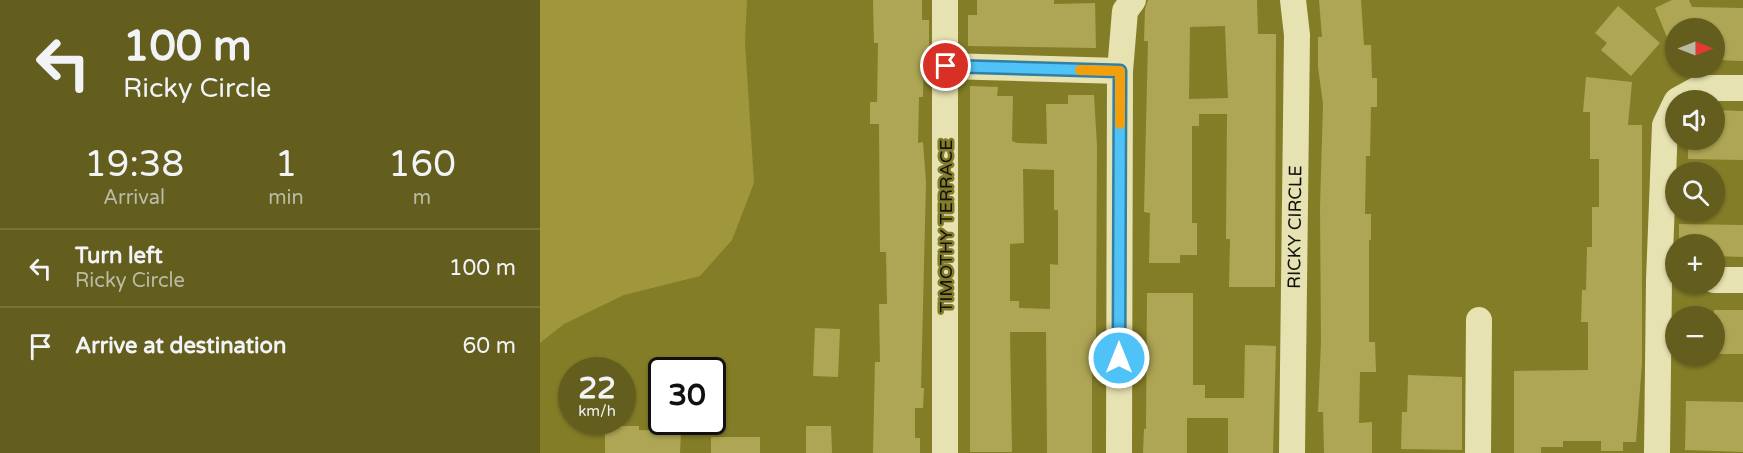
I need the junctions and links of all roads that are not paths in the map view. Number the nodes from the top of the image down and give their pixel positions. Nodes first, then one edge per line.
1 (945, 0) edge
2 (1133, 0) edge
3 (1293, 0) edge
4 (946, 66) junction
5 (1120, 71) junction
6 (1743, 88) edge
7 (1696, 90) edge
8 (1665, 150) edge
9 (1666, 234) edge
10 (1725, 280) edge
11 (1743, 280) edge
12 (1666, 294) edge
13 (1479, 320) dead end
14 (945, 453) edge
15 (1119, 453) edge
16 (1292, 453) edge
17 (1478, 453) edge
18 (1657, 453) edge

1 - 4 street, TIMOTHY TERRACE
2 - 5 street
3 - 16 street, RICKY CIRCLE
4 - 5 street
4 - 14 street, TIMOTHY TERRACE
5 - 15 street
6 - 7 street
8 - 9 street
10 - 11 street
12 - 18 street
13 - 17 street

